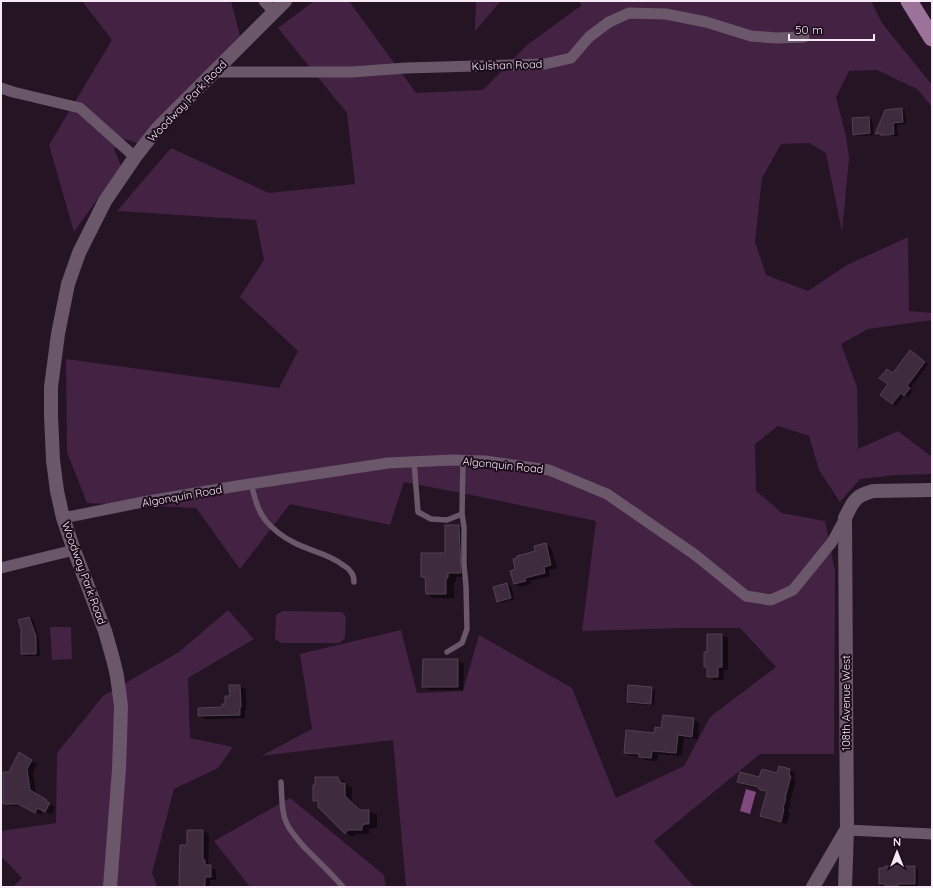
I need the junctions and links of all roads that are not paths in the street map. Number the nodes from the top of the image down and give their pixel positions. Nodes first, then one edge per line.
1 (264, 1) edge
2 (285, 1) edge
3 (909, 1) edge
4 (274, 12) junction
5 (804, 37) dead end
6 (932, 38) edge
7 (214, 72) junction
8 (1, 88) edge
9 (134, 157) junction
10 (463, 460) junction
11 (414, 462) junction
12 (251, 484) junction
13 (932, 490) edge
14 (462, 514) junction
15 (63, 518) junction
16 (845, 518) junction
17 (74, 550) junction
18 (1, 568) edge
19 (354, 582) dead end
20 (447, 652) dead end
21 (281, 782) dead end
22 (847, 830) junction
23 (932, 834) edge
24 (828, 861) junction
25 (845, 873) junction
26 (110, 887) edge
27 (343, 887) edge
28 (813, 887) edge
29 (845, 887) edge

1 - 4 street
2 - 4 street, Woodway Park Road
3 - 6 main road
4 - 7 street, Woodway Park Road
5 - 7 street, Kulshan Road
7 - 9 street, Woodway Park Road
8 - 9 street
9 - 15 street, Woodway Park Road
10 - 11 street, Algonquin Road
10 - 14 lane
10 - 16 street, Algonquin Road
11 - 12 street, Algonquin Road
11 - 14 lane
12 - 15 street, Algonquin Road
12 - 19 lane
13 - 16 street
14 - 20 lane
15 - 17 street, Woodway Park Road
16 - 22 street, 108th Avenue West
17 - 18 street
17 - 26 street, Woodway Park Road
21 - 27 lane
22 - 23 street
22 - 24 street
22 - 25 street, 108th Avenue West
24 - 25 street
24 - 28 street
25 - 29 street, 108th Avenue West

